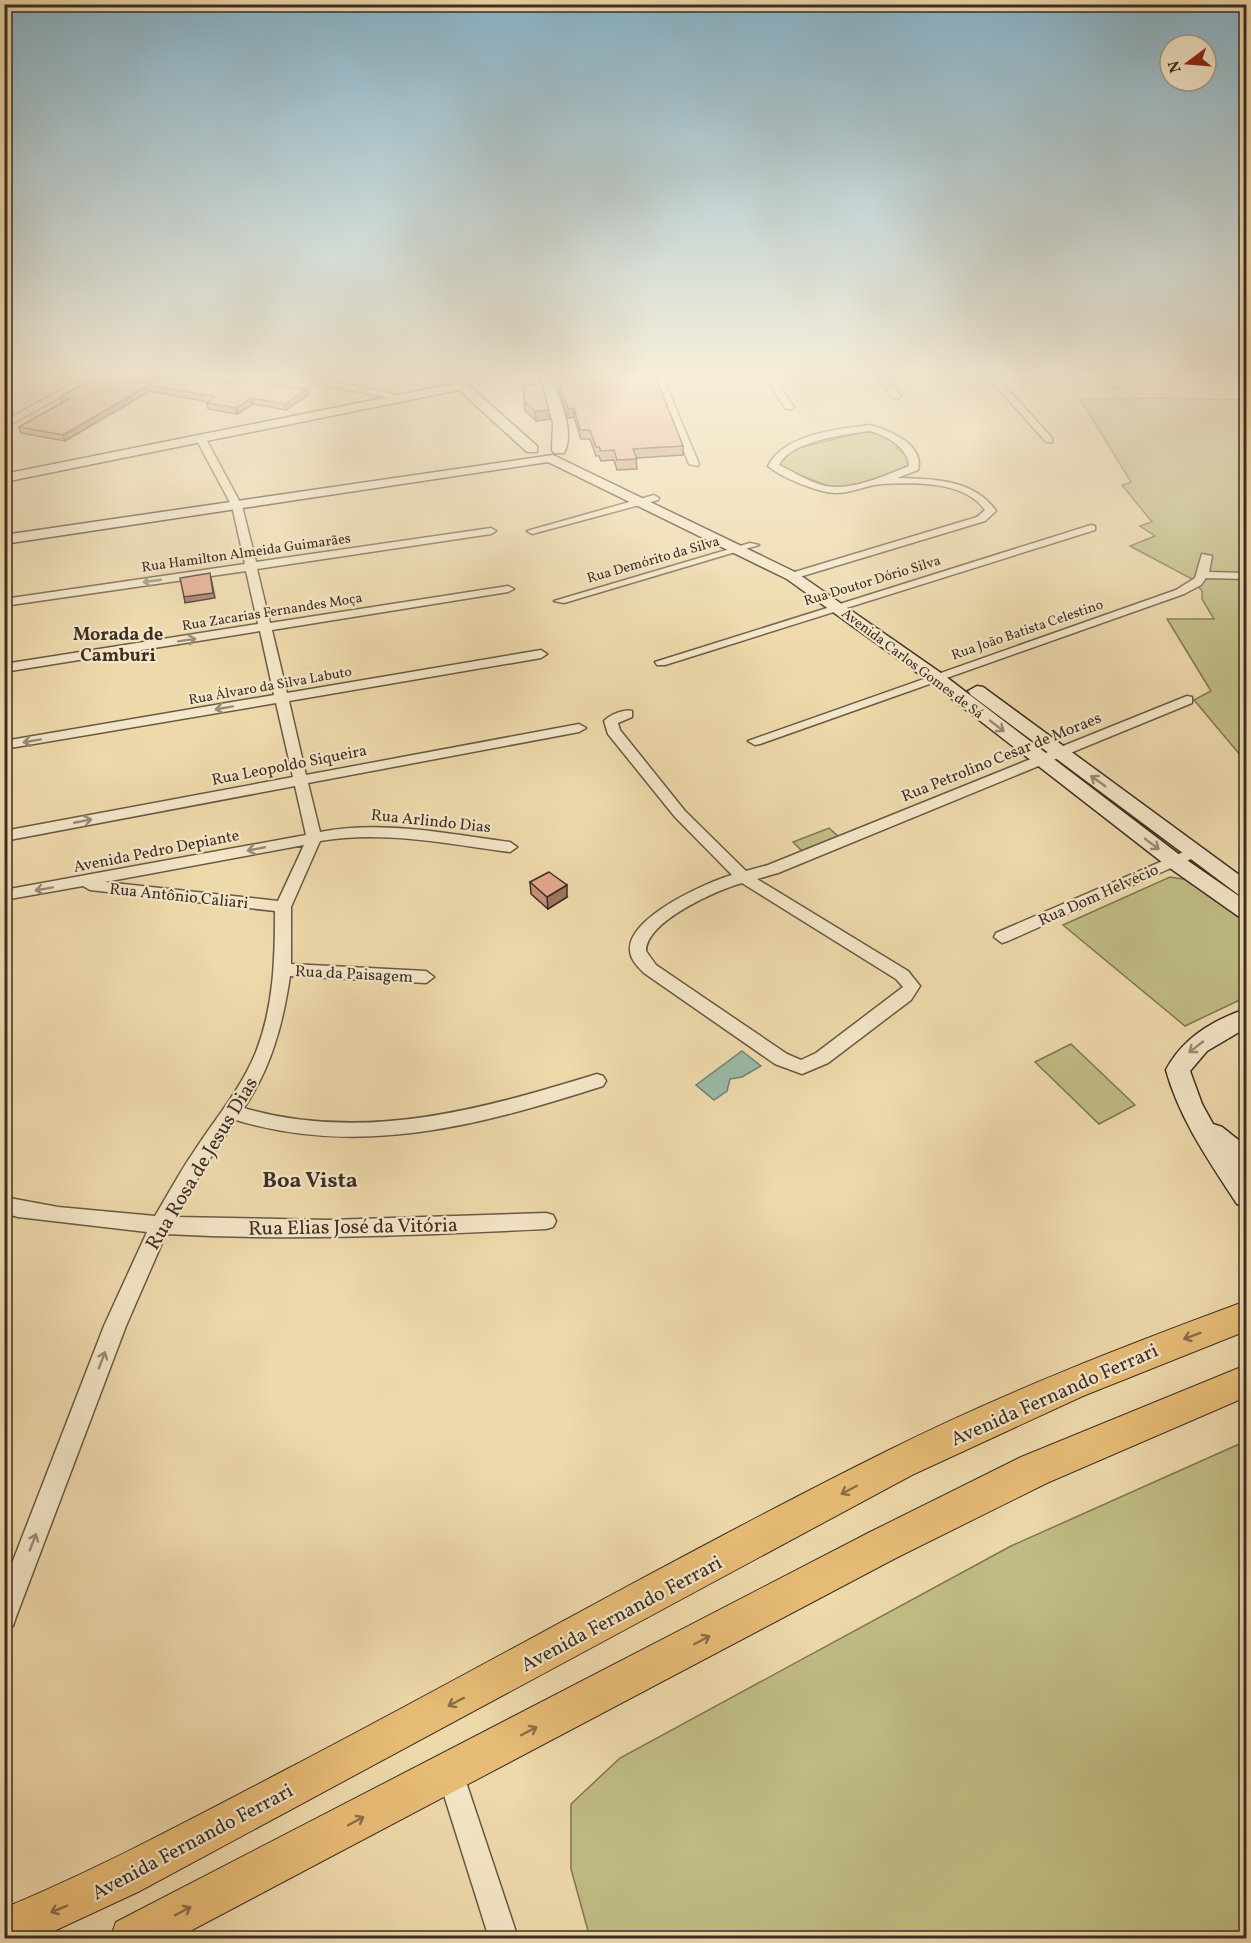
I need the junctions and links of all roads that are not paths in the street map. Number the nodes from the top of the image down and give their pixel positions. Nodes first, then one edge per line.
1 (66, 466) edge
2 (215, 466) edge
3 (513, 466) edge
4 (575, 466) edge
5 (772, 466) edge
6 (914, 466) edge
7 (4, 478) edge
8 (881, 481) junction
9 (646, 500) junction
10 (237, 506) junction
11 (1091, 528) dead end
12 (491, 531) dead end
13 (532, 531) dead end
14 (4, 540) edge
15 (746, 548) junction
16 (1206, 556) dead end
17 (251, 566) junction
18 (800, 573) junction
19 (1203, 575) junction
20 (1245, 576) edge
21 (508, 589) dead end
22 (560, 601) dead end
23 (857, 601) junction
24 (4, 603) edge
25 (839, 606) junction
26 (265, 628) junction
27 (540, 654) dead end
28 (661, 662) dead end
29 (4, 668) edge
30 (943, 675) junction
31 (282, 698) junction
32 (1187, 700) dead end
33 (627, 714) dead end
34 (579, 728) dead end
35 (755, 741) dead end
36 (4, 746) edge
37 (1059, 752) junction
38 (1040, 760) junction
39 (301, 779) junction
40 (4, 836) edge
41 (314, 838) junction
42 (510, 847) dead end
43 (1195, 852) junction
44 (1174, 861) junction
45 (742, 876) junction
46 (75, 883) junction
47 (1242, 883) edge
48 (4, 895) edge
49 (283, 907) junction
50 (1246, 911) edge
51 (1002, 937) dead end
52 (284, 970) junction
53 (426, 977) dead end
54 (1246, 1018) edge
55 (597, 1082) dead end
56 (233, 1112) junction
57 (1200, 1125) junction
58 (1246, 1161) edge
59 (1246, 1196) edge
60 (4, 1205) edge
61 (546, 1221) dead end
62 (160, 1226) junction
63 (1246, 1316) edge
64 (1246, 1381) edge
65 (4, 1617) edge
66 (450, 1773) junction
67 (4, 1931) edge
68 (132, 1938) edge
69 (504, 1938) edge

1 - 7 street
2 - 10 street
3 - 10 street
4 - 9 street, Avenida Carlos Gomes de Sá
5 - 8 street
6 - 8 street
8 - 18 street
9 - 13 street
9 - 15 street, Avenida Carlos Gomes de Sá
10 - 14 street
10 - 17 street
11 - 23 street, Rua Doutor Dório Silva
12 - 17 street, Rua Hamilton Almeida Guimarães
15 - 18 street, Avenida Carlos Gomes de Sá
15 - 22 street, Rua Demórito da Silva
16 - 19 street
17 -> 24 street, Rua Hamilton Almeida Guimarães
17 - 26 street
18 - 23 street, Avenida Carlos Gomes de Sá
18 - 25 street, Avenida Carlos Gomes de Sá
19 - 20 street
19 - 30 street, Rua João Batista Celestino
21 - 26 street, Rua Zacarias Fernandes Moça
23 - 25 street, Rua Doutor Dório Silva
23 - 30 street, Avenida Carlos Gomes de Sá
25 - 28 street, Rua Doutor Dório Silva
25 - 30 street, Avenida Carlos Gomes de Sá
29 -> 26 street, Rua Zacarias Fernandes Moça
26 - 31 street
27 - 31 street, Rua Álvaro da Silva Labuto
30 - 35 street, Rua João Batista Celestino
30 - 37 street, Avenida Carlos Gomes de Sá
30 -> 38 street, Avenida Carlos Gomes de Sá
31 -> 36 street, Rua Álvaro da Silva Labuto
31 - 39 street
32 - 37 street, Rua Petrolino Cesar de Moraes
33 - 45 street
34 - 39 street, Rua Leopoldo Siqueira
37 - 38 street, Rua Petrolino Cesar de Moraes
43 -> 37 street, Avenida Carlos Gomes de Sá
38 -> 44 street, Avenida Carlos Gomes de Sá
38 - 45 street, Rua Petrolino Cesar de Moraes
40 -> 39 street, Rua Leopoldo Siqueira
39 - 41 street
41 - 42 street, Rua Arlindo Dias
41 -> 46 street, Avenida Pedro Depiante
41 - 49 street, Rua Rosa de Jesus Dias
43 - 44 street, Rua Dom Helvécio
43 - 47 street, Avenida Carlos Gomes de Sá
44 - 50 street, Avenida Carlos Gomes de Sá
44 - 51 street, Rua Dom Helvécio
45 - 45 street, Rua Petrolino Cesar de Moraes
46 -> 48 street, Avenida Pedro Depiante
46 - 49 street, Rua Antônio Caliari
49 - 52 street, Rua Rosa de Jesus Dias
52 - 53 street, Rua da Paisagem
52 - 56 street, Rua Rosa de Jesus Dias
54 -> 57 street
55 - 56 street
56 - 62 street, Rua Rosa de Jesus Dias
57 - 58 street
57 - 59 street
60 - 62 street, Rua Elias José da Vitória
61 - 62 street, Rua Elias José da Vitória
65 -> 62 street, Rua Rosa de Jesus Dias
63 -> 67 main road, Avenida Fernando Ferrari
66 -> 64 main road
68 -> 66 main road
66 - 69 street

